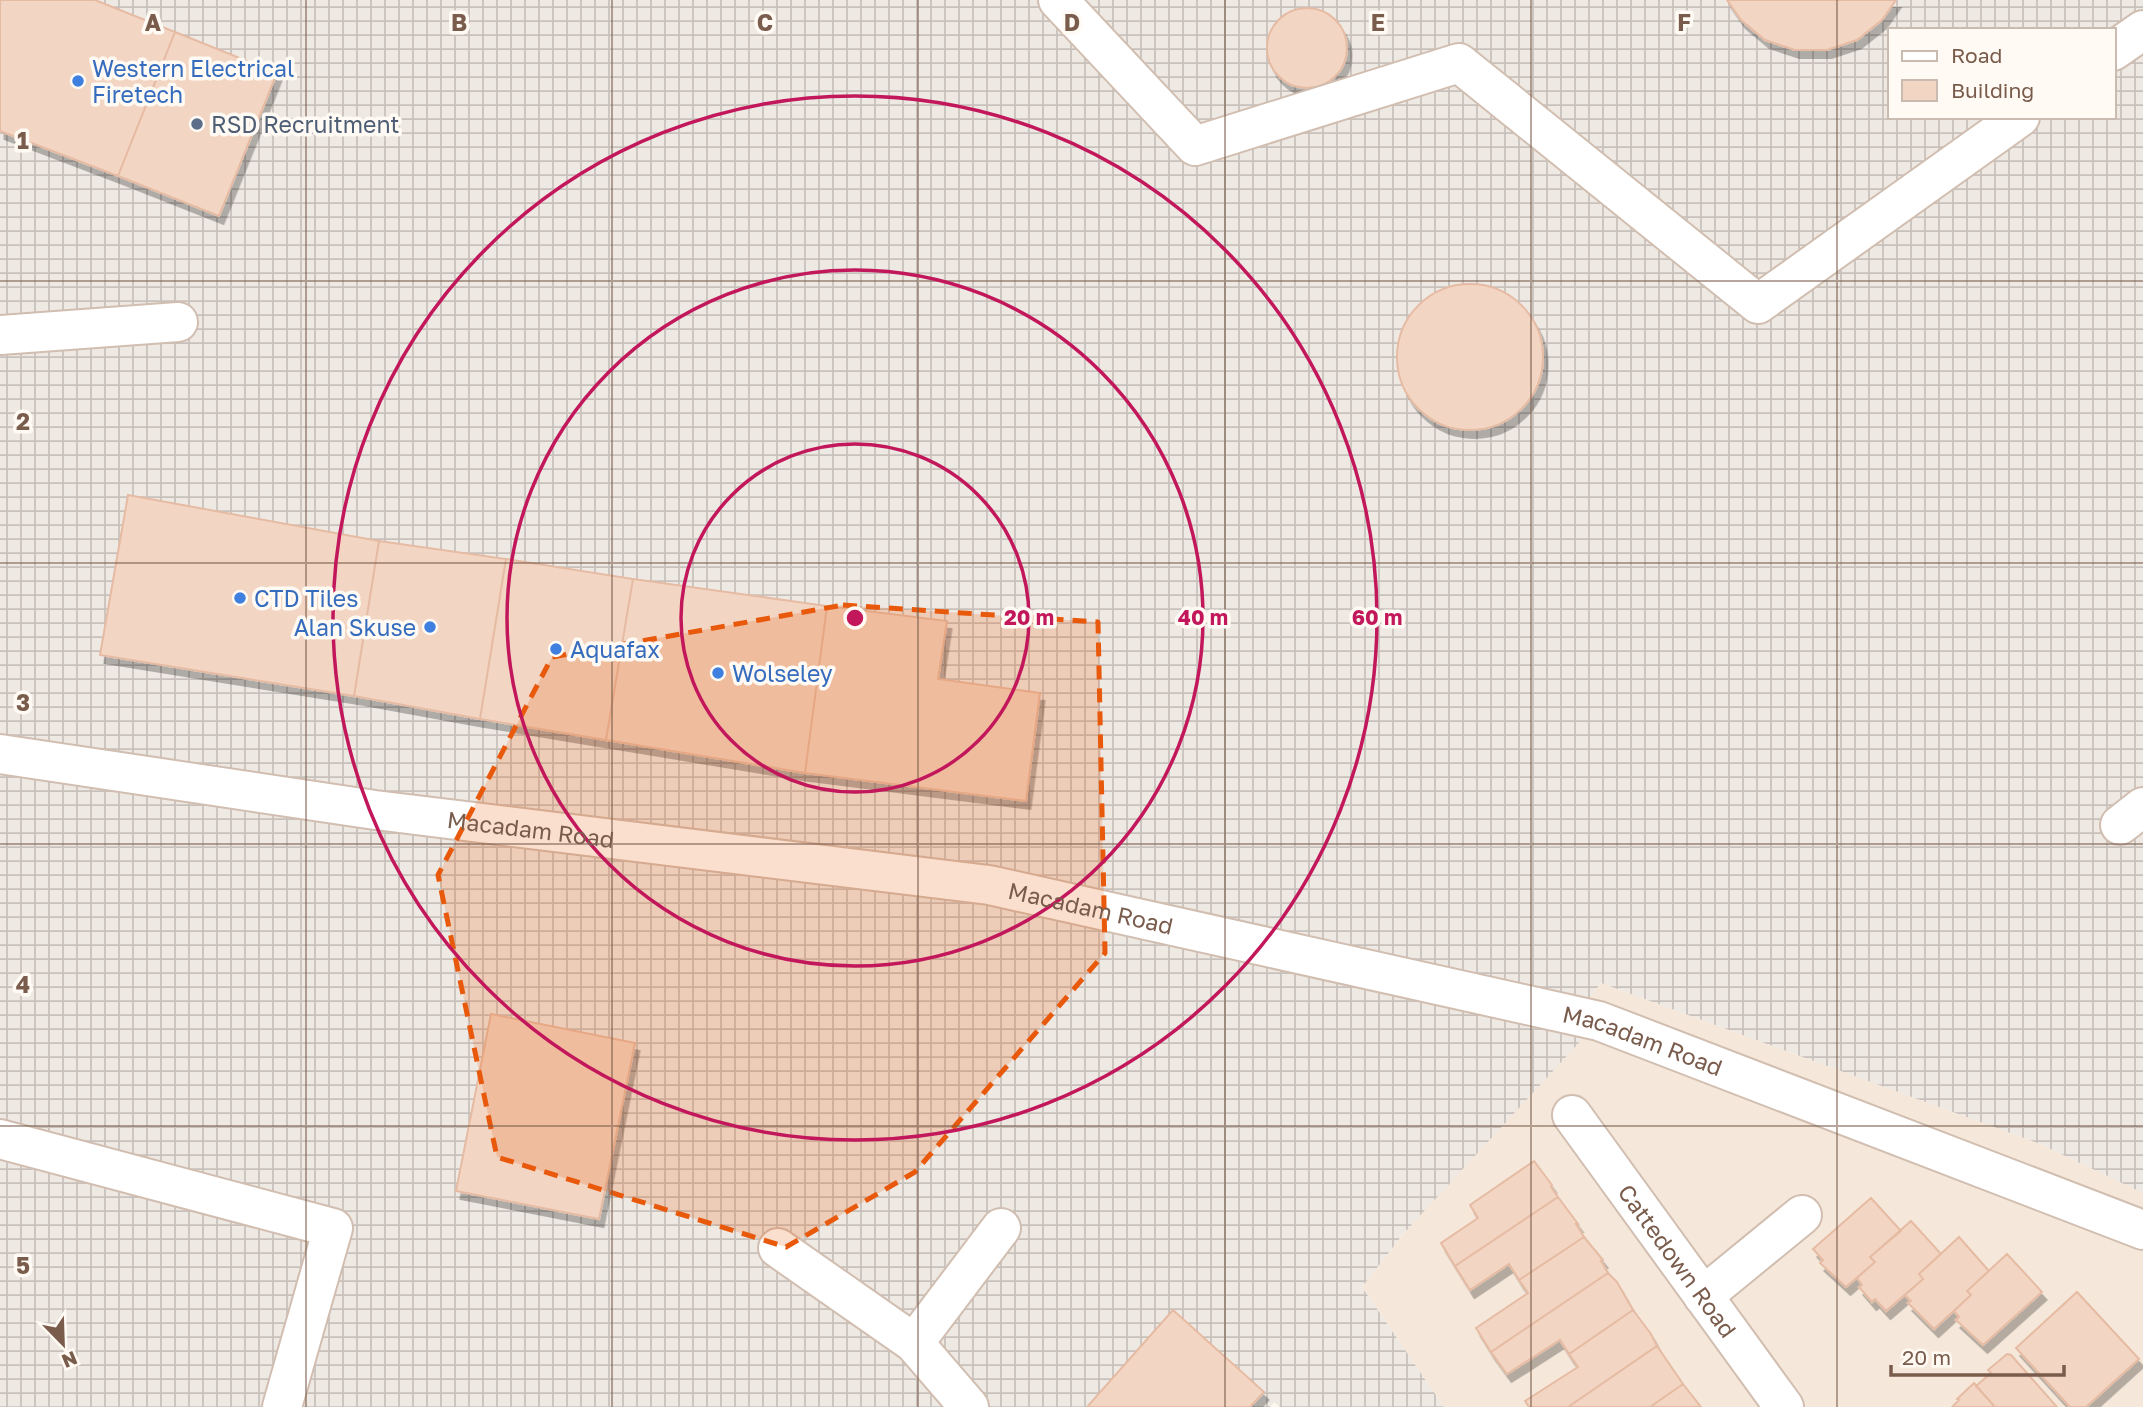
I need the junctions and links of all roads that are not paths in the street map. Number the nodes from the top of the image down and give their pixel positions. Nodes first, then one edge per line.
1 (1058, 0) edge
2 (2143, 30) edge
3 (2115, 50) edge
4 (2017, 119) edge
5 (178, 322) dead end
6 (0, 335) edge
7 (0, 754) edge
8 (1572, 1115) dead end
9 (0, 1139) edge
10 (1802, 1215) dead end
11 (1001, 1228) dead end
12 (2143, 1230) edge
13 (778, 1248) dead end
14 (1703, 1296) junction
15 (914, 1343) junction
16 (282, 1407) edge
17 (969, 1407) edge
18 (1784, 1407) edge

1 - 4 street
2 - 3 street
5 - 6 street
7 - 12 street, Macadam Road
8 - 14 street, Cattedown Road
9 - 16 street
10 - 14 street
11 - 15 street
13 - 15 street
14 - 18 street, Cattedown Road
15 - 17 street

